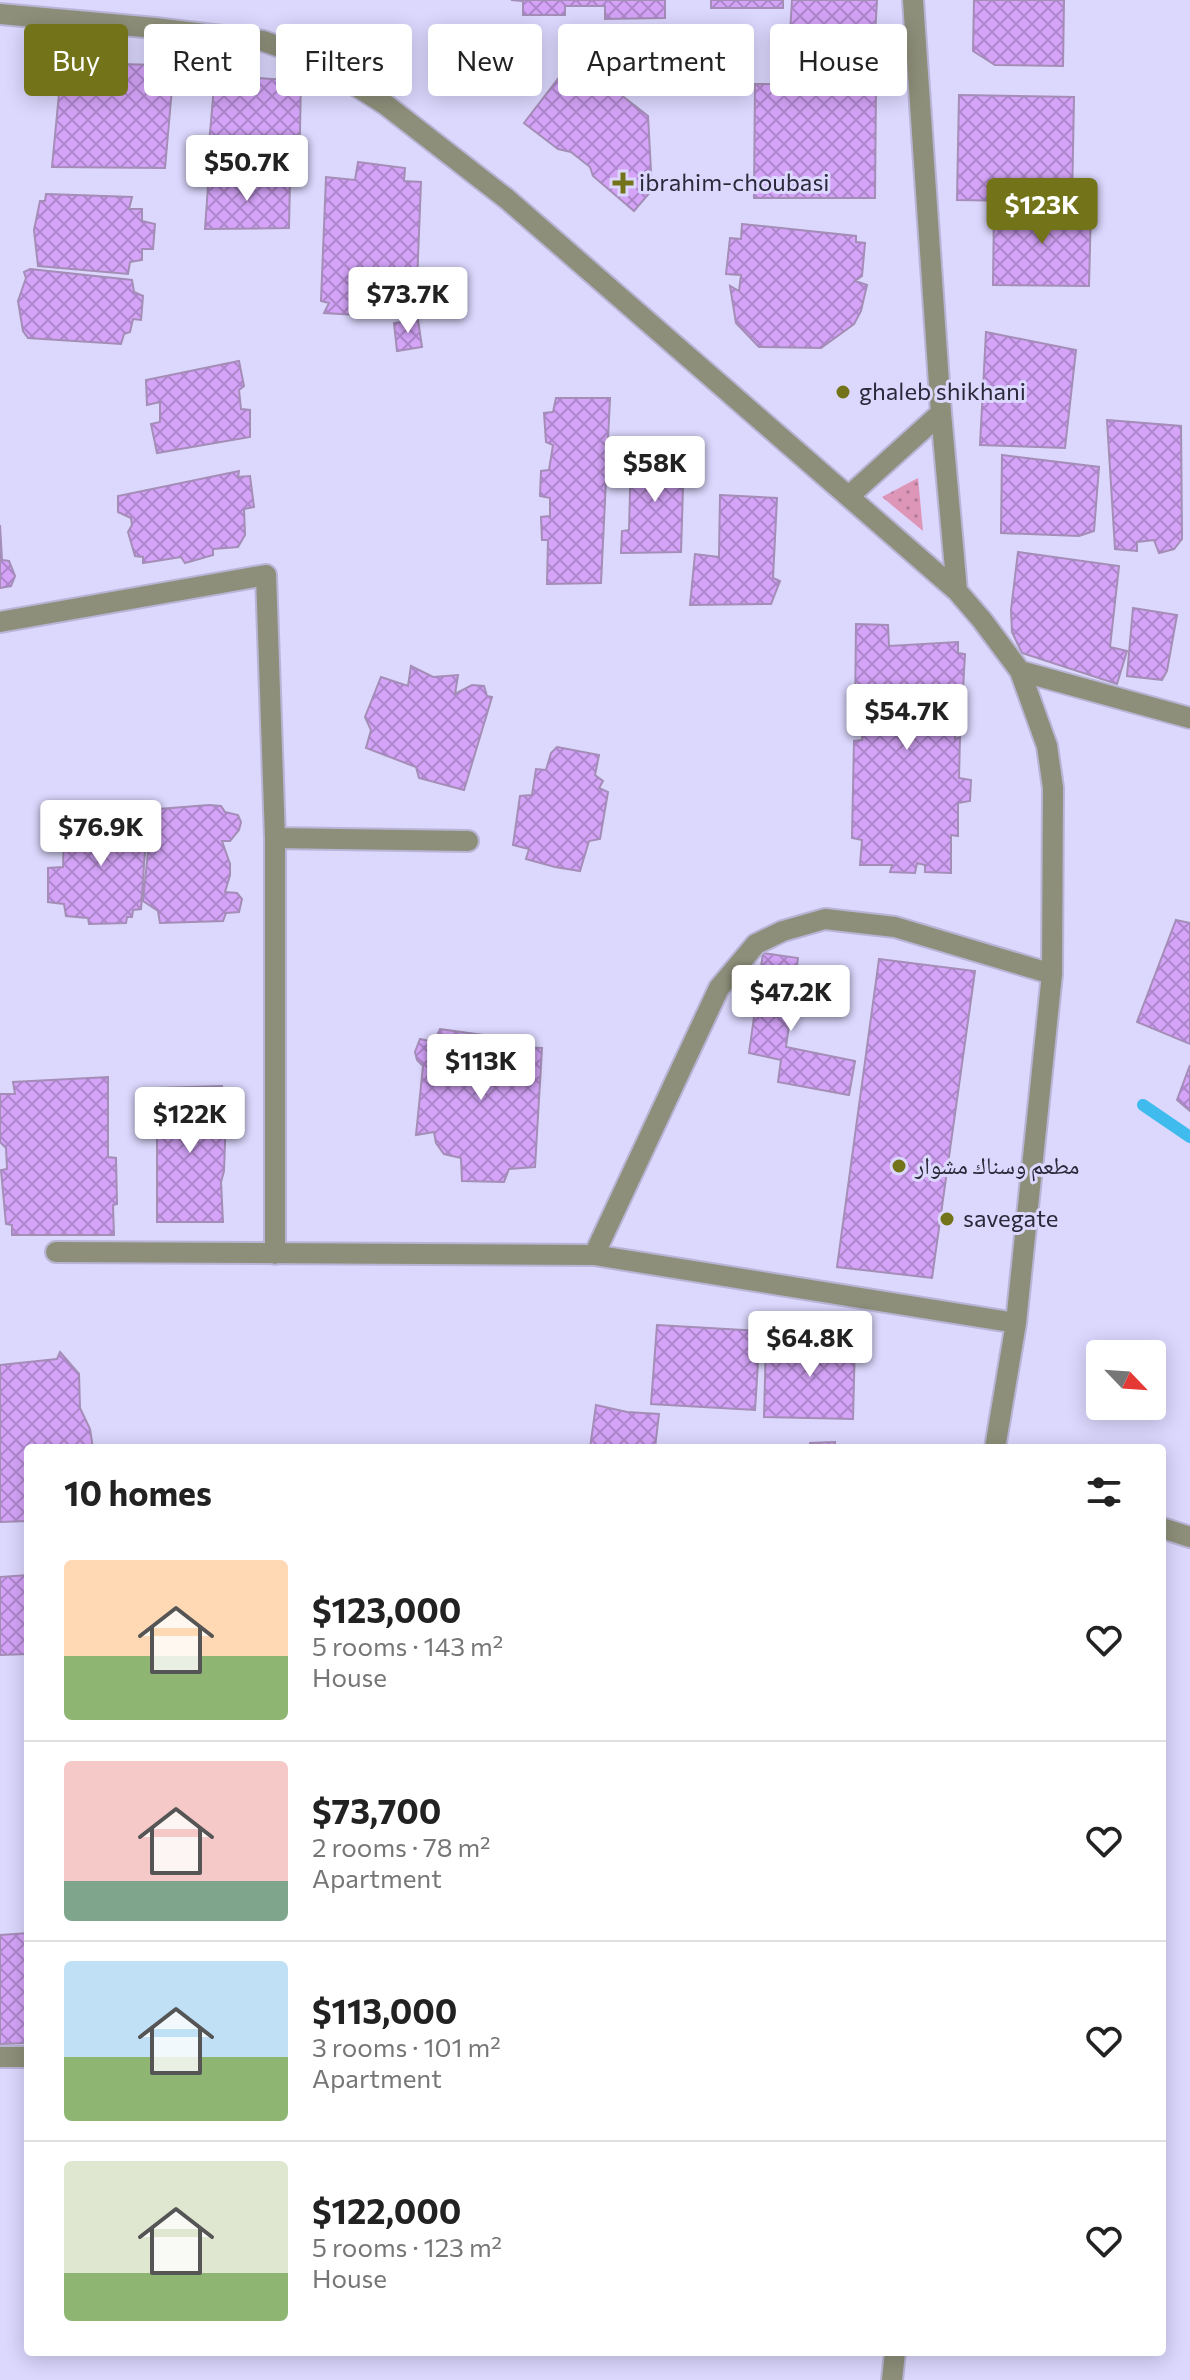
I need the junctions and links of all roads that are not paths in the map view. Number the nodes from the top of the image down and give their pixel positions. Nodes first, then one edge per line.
1 (913, 0) edge
2 (1, 16) edge
3 (941, 413) junction
4 (849, 496) junction
5 (957, 591) junction
6 (0, 622) edge
7 (1020, 671) junction
8 (1190, 718) edge
9 (275, 838) junction
10 (468, 841) dead end
11 (1052, 974) junction
12 (56, 1252) dead end
13 (275, 1254) junction
14 (594, 1255) junction
15 (1016, 1323) junction
16 (996, 1444) edge
17 (1166, 1529) edge
18 (1190, 1537) edge
19 (0, 2057) edge
20 (24, 2057) edge
21 (895, 2356) edge
22 (892, 2380) edge

1 - 3 street
2 - 4 street
3 - 4 street
3 - 5 street
4 - 5 street
5 - 7 street
6 - 9 street
7 - 8 street
7 - 11 street
9 - 10 street
9 - 13 street
11 - 14 street
11 - 15 street
12 - 13 street
13 - 14 street
14 - 15 street
15 - 16 street
17 - 18 street
19 - 20 street
21 - 22 street

